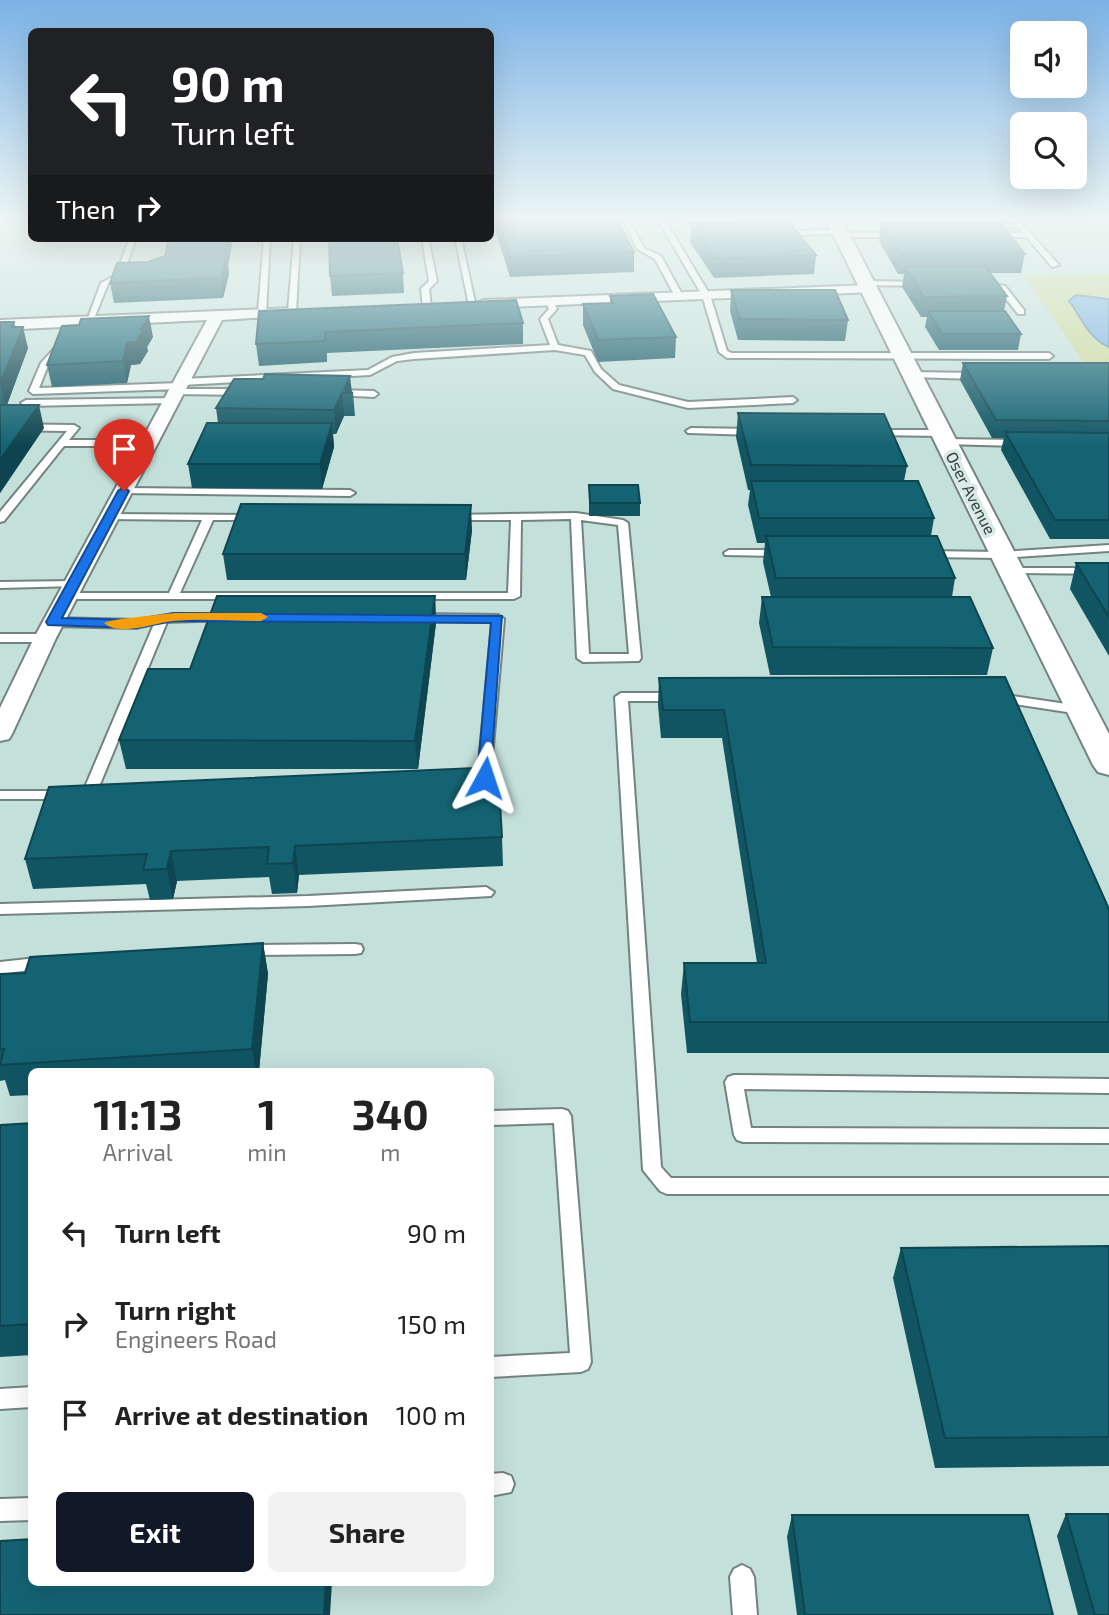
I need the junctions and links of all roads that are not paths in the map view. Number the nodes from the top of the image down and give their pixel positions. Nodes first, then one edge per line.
1 (98, 295) edge
2 (263, 295) edge
3 (299, 295) edge
4 (426, 295) edge
5 (467, 295) edge
6 (696, 295) edge
7 (706, 295) edge
8 (873, 295) edge
9 (1008, 295) edge
10 (679, 296) joint
11 (550, 302) junction
12 (468, 305) joint
13 (427, 307) edge
14 (299, 312) joint
15 (1021, 312) dead end
16 (262, 313) junction
17 (217, 315) junction
18 (82, 321) junction
19 (0, 325) edge
20 (555, 347) junction
21 (1049, 356) dead end
22 (908, 366) junction
23 (986, 376) edge
24 (177, 390) junction
25 (255, 393) edge
26 (321, 393) edge
27 (374, 394) dead end
28 (793, 400) dead end
29 (26, 402) edge
30 (0, 427) edge
31 (691, 431) dead end
32 (773, 432) edge
33 (867, 433) edge
34 (944, 438) junction
35 (61, 443) junction
36 (149, 443) junction
37 (1028, 443) edge
38 (124, 491) junction
39 (350, 493) dead end
40 (576, 516) junction
41 (110, 517) junction
42 (209, 517) junction
43 (265, 517) edge
44 (446, 517) edge
45 (516, 517) junction
46 (0, 519) edge
47 (1109, 548) edge
48 (729, 553) dead end
49 (797, 553) edge
50 (906, 554) edge
51 (1006, 563) junction
52 (1109, 571) edge
53 (0, 584) edge
54 (70, 590) junction
55 (173, 596) junction
56 (241, 617) edge
57 (403, 618) edge
58 (162, 620) junction
59 (49, 630) junction
60 (0, 638) edge
61 (690, 697) edge
62 (977, 697) edge
63 (1080, 710) junction
64 (0, 734) edge
65 (1109, 765) edge
66 (458, 779) edge
67 (89, 794) junction
68 (109, 794) edge
69 (0, 795) edge
70 (486, 892) dead end
71 (0, 909) edge
72 (355, 949) dead end
73 (236, 950) edge
74 (61, 961) edge
75 (0, 968) edge
76 (1109, 1086) edge
77 (494, 1118) edge
78 (1109, 1136) edge
79 (1109, 1186) edge
80 (494, 1367) edge
81 (28, 1397) edge
82 (0, 1399) edge
83 (28, 1509) edge
84 (0, 1510) edge
85 (742, 1577) dead end
86 (745, 1615) edge

1 - 18 lane
2 - 16 lane
3 - 14 lane
4 - 13 lane
5 - 12 lane
6 - 10 street
7 - 22 lane
8 - 22 street, Oser Avenue
9 - 15 lane
10 - 11 street
11 - 12 street
11 - 20 lane
14 - 16 street
16 - 17 street
17 - 18 street
17 - 24 street
18 - 19 street
18 - 24 lane
20 - 24 lane
20 - 28 lane
21 - 22 lane
22 - 23 lane
22 - 34 street, Oser Avenue
24 - 25 lane
24 - 29 lane
24 - 36 street
26 - 27 lane
30 - 35 lane
31 - 32 lane
33 - 34 lane
34 - 37 lane
34 - 51 street, Oser Avenue
35 - 36 lane
35 - 46 lane
36 - 38 street
38 - 39 lane
38 - 41 street
40 - 40 lane
40 - 45 lane
41 - 42 lane
41 - 54 street
42 - 43 lane
42 - 55 lane
44 - 45 lane
45 - 55 lane
47 - 51 lane
48 - 49 lane
50 - 51 lane
51 - 52 lane
51 - 63 street, Oser Avenue
53 - 54 lane
54 - 55 lane
54 - 59 street
56 - 58 lane
57 - 66 lane
58 - 59 lane
58 - 67 lane
59 - 60 lane
59 - 64 street
61 - 79 lane
62 - 63 lane
63 - 65 street, Oser Avenue
67 - 68 lane
67 - 69 lane
70 - 71 lane
72 - 73 lane
74 - 75 lane
76 - 78 lane
77 - 80 lane
81 - 82 lane
83 - 84 lane
85 - 86 lane

